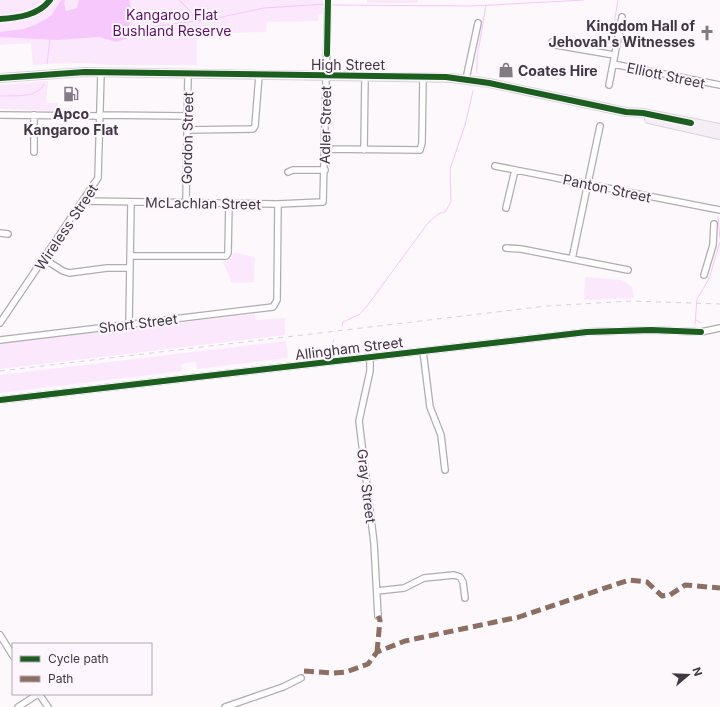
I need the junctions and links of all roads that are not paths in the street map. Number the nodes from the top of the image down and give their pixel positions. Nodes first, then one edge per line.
1 (328, 0) edge
2 (622, 17) dead end
3 (478, 23) dead end
4 (552, 42) dead end
5 (614, 55) junction
6 (613, 64) junction
7 (101, 72) junction
8 (188, 74) junction
9 (259, 75) junction
10 (326, 76) junction
11 (365, 76) junction
12 (422, 77) junction
13 (0, 78) edge
14 (466, 79) junction
15 (609, 85) dead end
16 (720, 85) edge
17 (626, 112) junction
18 (0, 115) edge
19 (34, 115) junction
20 (100, 115) junction
21 (188, 116) junction
22 (600, 126) dead end
23 (720, 128) edge
24 (187, 130) junction
25 (720, 135) edge
26 (325, 149) junction
27 (364, 150) junction
28 (34, 152) dead end
29 (495, 166) dead end
30 (324, 170) junction
31 (515, 170) junction
32 (288, 172) dead end
33 (588, 184) junction
34 (83, 201) junction
35 (131, 202) junction
36 (186, 202) junction
37 (323, 202) joint
38 (229, 203) junction
39 (278, 204) junction
40 (506, 208) dead end
41 (720, 210) edge
42 (714, 224) dead end
43 (0, 233) edge
44 (8, 234) dead end
45 (720, 240) edge
46 (714, 241) junction
47 (506, 248) dead end
48 (130, 256) junction
49 (44, 259) junction
50 (572, 259) junction
51 (130, 268) junction
52 (628, 270) dead end
53 (704, 275) dead end
54 (0, 323) edge
55 (129, 324) junction
56 (720, 328) edge
57 (0, 340) edge
58 (423, 351) junction
59 (370, 357) junction
60 (0, 400) edge
61 (445, 470) dead end
62 (377, 591) junction
63 (465, 598) dead end
64 (378, 616) dead end
65 (0, 635) edge
66 (12, 654) edge
67 (301, 678) dead end
68 (37, 695) edge
69 (40, 695) edge
70 (18, 707) edge
71 (48, 707) edge
72 (225, 707) edge

1 - 10 street, Adler Street
2 - 5 street
3 - 14 street
4 - 5 street, Elliott Street
5 - 6 street
6 - 15 street
6 - 16 street, Elliott Street
7 - 8 highway, High Street
7 - 13 highway, High Street
7 - 20 street, Wireless Street
8 - 9 highway, High Street
8 - 21 street, Gordon Street
9 - 10 highway, High Street
9 - 24 street
10 - 11 highway, High Street
10 - 26 street, Adler Street
11 - 12 highway, High Street
11 - 27 street
12 - 14 highway, High Street
12 - 27 street
14 - 17 highway, High Street
17 - 23 highway, High Street
17 - 25 highway, High Street
18 - 19 street
19 - 20 street
19 - 28 street
20 - 21 street
20 - 34 street, Wireless Street
21 - 24 street, Gordon Street
22 - 33 street
24 - 36 street, Gordon Street
26 - 27 street
26 - 30 street, Adler Street
29 - 31 street, Panton Street
30 - 32 street
30 - 37 street, Adler Street
31 - 33 street, Panton Street
31 - 40 street
33 - 41 street, Panton Street
33 - 50 street
34 - 35 street, McLachlan Street
34 - 49 street, Wireless Street
35 - 36 street, McLachlan Street
35 - 48 street
36 - 38 street, McLachlan Street
37 - 39 street, McLachlan Street
38 - 39 street, McLachlan Street
38 - 48 street
39 - 55 street, Short Street
42 - 46 street
43 - 44 street
45 - 46 street
46 - 53 street
47 - 50 street
48 - 51 street
49 - 51 street
49 - 54 street, Wireless Street
50 - 52 street
51 - 55 street
55 - 57 street, Short Street
56 - 58 street, Allingham Street
58 - 59 street, Allingham Street
58 - 61 street
59 - 60 street, Allingham Street
59 - 62 street, Gray Street
62 - 63 street
62 - 64 street, Gray Street
65 - 66 street
67 - 72 street
68 - 70 street
69 - 71 street

